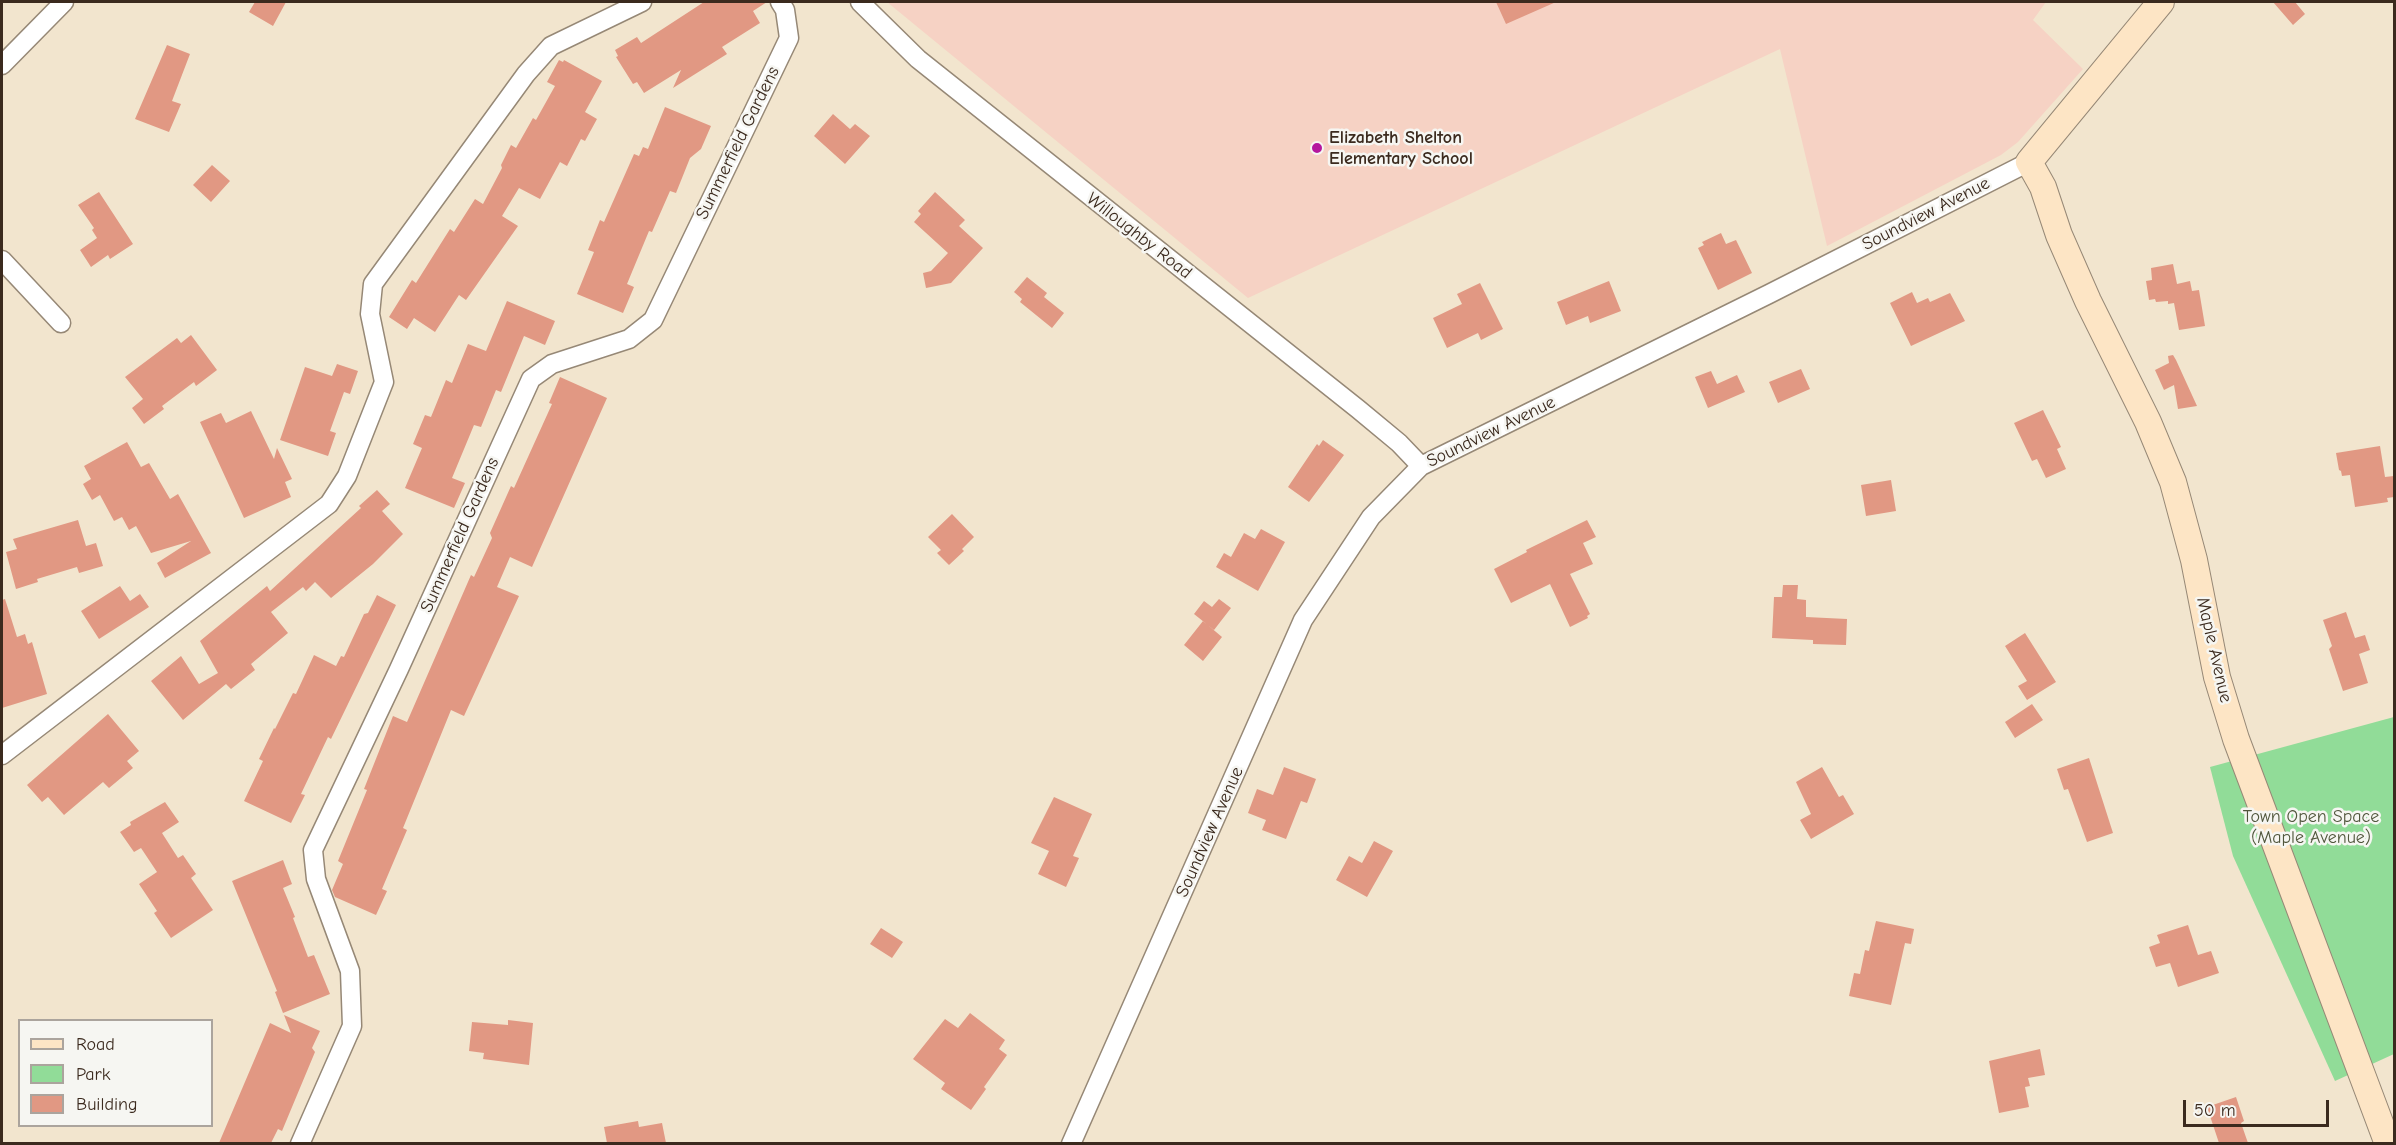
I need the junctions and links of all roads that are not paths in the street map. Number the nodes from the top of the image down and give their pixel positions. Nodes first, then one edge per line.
1 (64, 2) edge
2 (642, 2) edge
3 (780, 2) edge
4 (860, 2) edge
5 (2161, 2) edge
6 (2, 65) edge
7 (2029, 162) junction
8 (2, 260) edge
9 (62, 323) dead end
10 (1421, 466) junction
11 (2, 755) edge
12 (300, 1143) edge
13 (1071, 1143) edge
14 (2388, 1143) edge

1 - 6 street
2 - 11 street
3 - 12 street, Summerfield Gardens
4 - 10 street, Willoughby Road
5 - 7 main road, Soundview Avenue
7 - 10 street, Soundview Avenue
7 - 14 main road, Maple Avenue
8 - 9 street
10 - 13 street, Soundview Avenue

